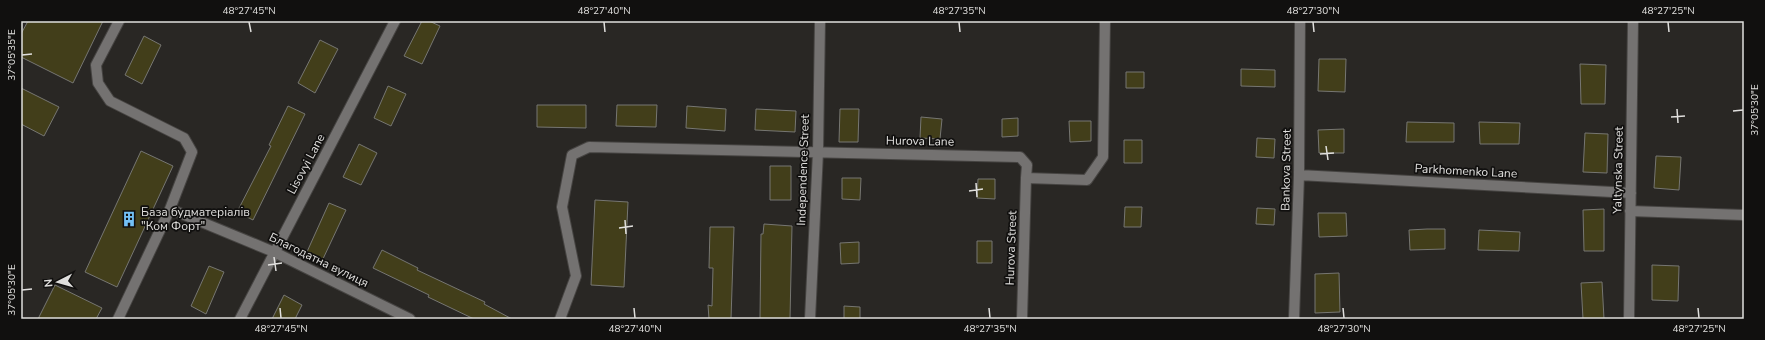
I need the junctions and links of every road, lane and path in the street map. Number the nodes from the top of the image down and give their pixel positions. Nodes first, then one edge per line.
1 (119, 21) edge
2 (395, 21) edge
3 (820, 21) edge
4 (1105, 21) edge
5 (1300, 21) edge
6 (1632, 21) edge
7 (818, 152) junction
8 (1299, 175) junction
9 (1026, 178) junction
10 (1631, 193) junction
11 (170, 209) junction
12 (1630, 211) junction
13 (1744, 215) edge
14 (274, 252) junction
15 (118, 319) edge
16 (240, 319) edge
17 (410, 319) edge
18 (560, 319) edge
19 (810, 319) edge
20 (1022, 319) edge
21 (1294, 319) edge
22 (1629, 319) edge

1 - 11 street
2 - 14 street, Lisovyi Lane
3 - 7 street, Independence Street
4 - 9 street
5 - 8 street, Bankova Street
6 - 10 street, Yaltynska Street
7 - 9 street, Hurova Lane
7 - 18 street, Hurova Lane
7 - 19 street, Independence Street
8 - 10 street, Parkhomenko Lane
8 - 21 street, Bankova Street
9 - 20 street, Hurova Street
10 - 12 street, Yaltynska Street
11 - 14 street, Благодатна вулиця
11 - 15 street
12 - 13 street
12 - 22 street, Yaltynska Street
14 - 16 street, Lisovyi Lane
14 - 17 street, Благодатна вулиця

